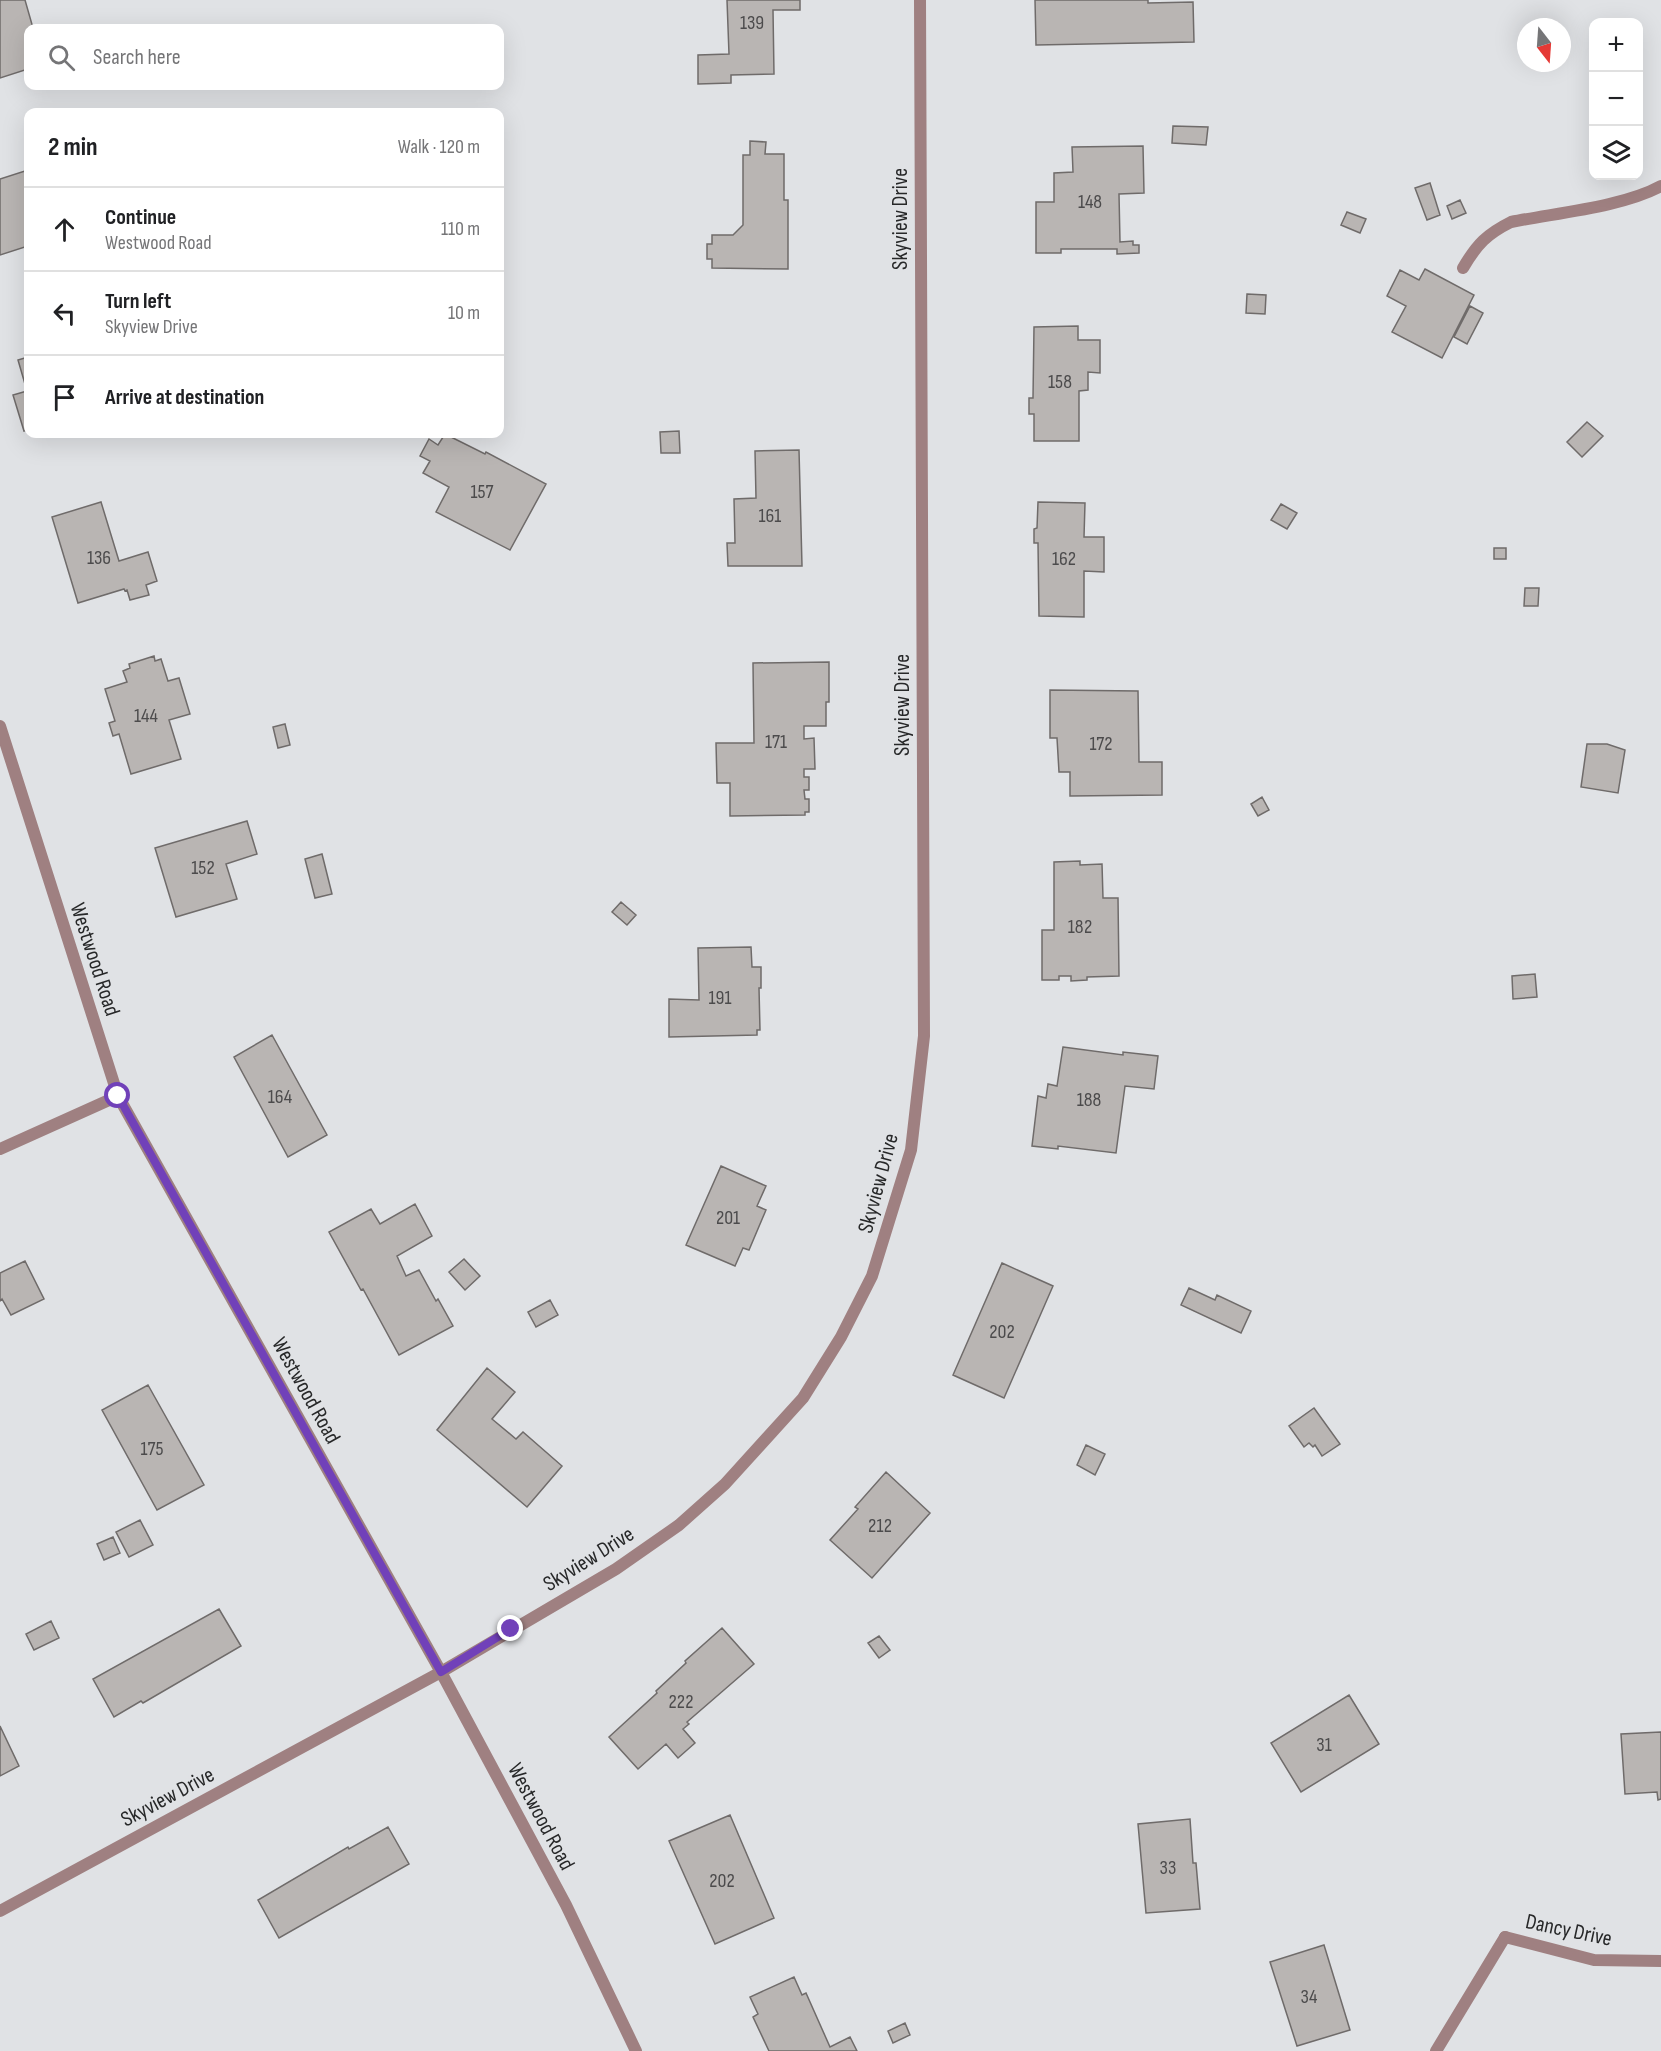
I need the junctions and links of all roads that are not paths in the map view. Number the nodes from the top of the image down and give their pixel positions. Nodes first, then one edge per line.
1 (920, 0) edge
2 (1661, 186) edge
3 (1464, 268) dead end
4 (0, 726) edge
5 (118, 1096) junction
6 (0, 1149) edge
7 (441, 1672) junction
8 (0, 1911) edge
9 (1661, 1961) edge
10 (636, 2051) edge
11 (1436, 2051) edge

1 - 7 street, Skyview Drive
2 - 3 street
4 - 5 street, Westwood Road
5 - 6 street
5 - 7 street, Westwood Road
7 - 8 street, Skyview Drive
7 - 10 street, Westwood Road
9 - 11 street, Dancy Drive

